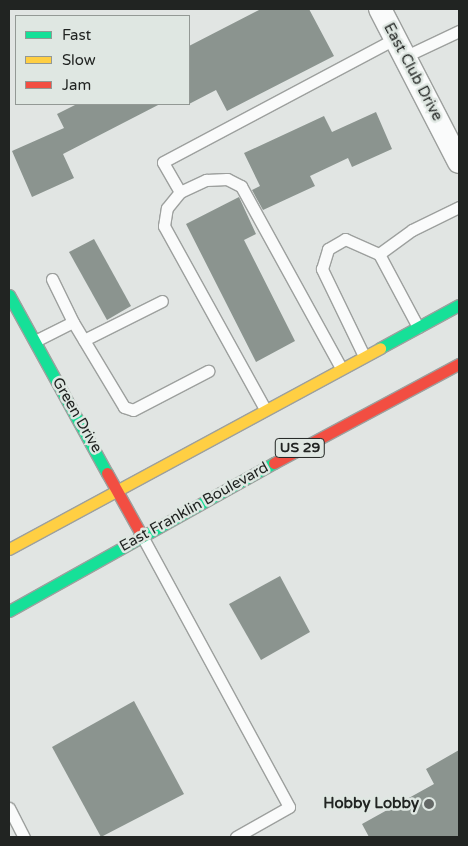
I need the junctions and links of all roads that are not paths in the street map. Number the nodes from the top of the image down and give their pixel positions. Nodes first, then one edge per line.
1 (380, 9) edge
2 (459, 31) edge
3 (401, 47) junction
4 (459, 162) edge
5 (180, 192) junction
6 (459, 207) edge
7 (379, 254) junction
8 (52, 279) dead end
9 (9, 295) edge
10 (162, 301) dead end
11 (459, 305) edge
12 (73, 322) junction
13 (418, 327) junction
14 (84, 340) junction
15 (35, 341) junction
16 (364, 356) junction
17 (459, 364) edge
18 (341, 368) junction
19 (208, 371) dead end
20 (265, 409) junction
21 (118, 488) junction
22 (142, 536) junction
23 (9, 549) edge
24 (9, 611) edge
25 (9, 808) edge
26 (24, 837) edge
27 (236, 837) edge

1 - 3 street, East Club Drive
2 - 3 lane
3 - 4 street, East Club Drive
3 - 5 lane
5 - 18 lane
5 - 20 lane
6 - 7 lane
7 - 13 lane
7 - 16 lane
8 - 12 lane
9 - 15 main road, Green Drive
10 - 14 lane
11 - 13 main road
12 - 14 lane
12 - 15 lane
13 - 16 main road
14 - 19 lane
15 - 21 main road, Green Drive
16 - 18 main road
17 - 22 main road, East Franklin Boulevard / US 29
18 - 20 main road
20 - 21 main road
21 - 22 main road, Green Drive
21 - 23 main road
22 - 24 main road, East Franklin Boulevard / US 29
22 - 27 lane
25 - 26 lane

